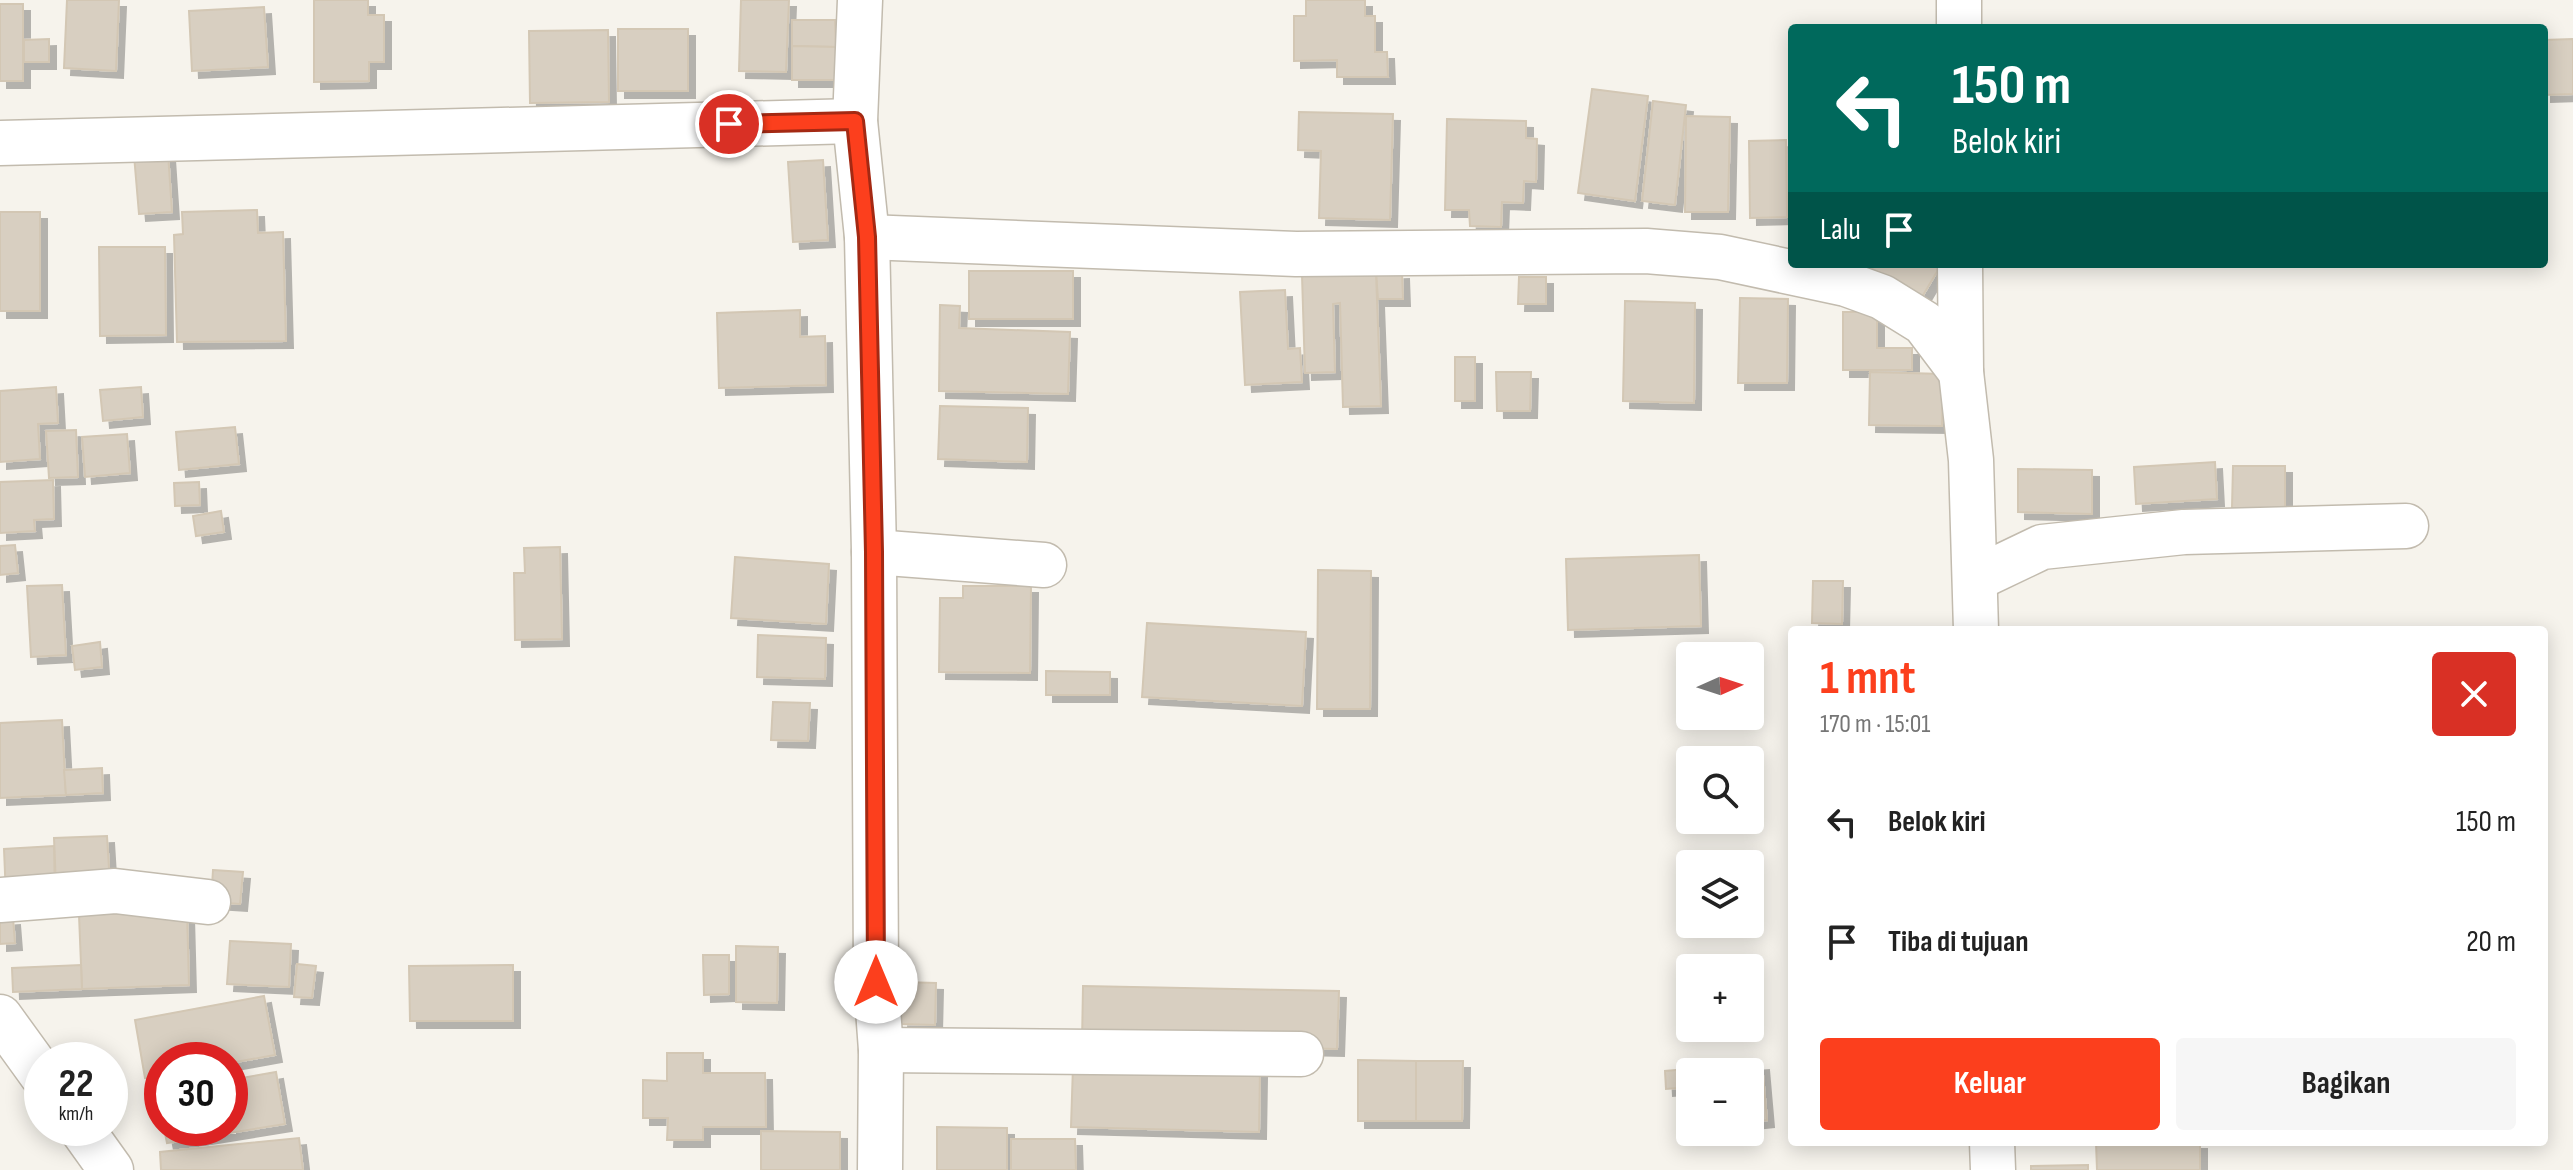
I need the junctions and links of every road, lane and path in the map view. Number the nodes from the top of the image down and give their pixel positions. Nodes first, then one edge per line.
1 (860, 0) edge
2 (1959, 0) edge
3 (1959, 24) edge
4 (855, 121) junction
5 (0, 143) edge
6 (867, 237) junction
7 (1960, 268) edge
8 (1961, 372) junction
9 (2406, 526) dead end
10 (874, 552) junction
11 (1044, 565) dead end
12 (1975, 579) junction
13 (1976, 626) edge
14 (0, 900) edge
15 (208, 902) dead end
16 (0, 1017) edge
17 (24, 1050) edge
18 (881, 1050) junction
19 (1301, 1054) dead end
20 (94, 1146) edge
21 (1992, 1146) edge
22 (111, 1170) edge
23 (880, 1170) edge
24 (1993, 1170) edge

1 - 4 street
2 - 3 street
4 - 5 street
4 - 6 street
6 - 8 street
6 - 10 street
7 - 8 street
8 - 12 street
9 - 12 street
10 - 11 street
10 - 18 street
12 - 13 street
14 - 15 street
16 - 17 street
18 - 19 street
18 - 23 street
20 - 22 street
21 - 24 street

